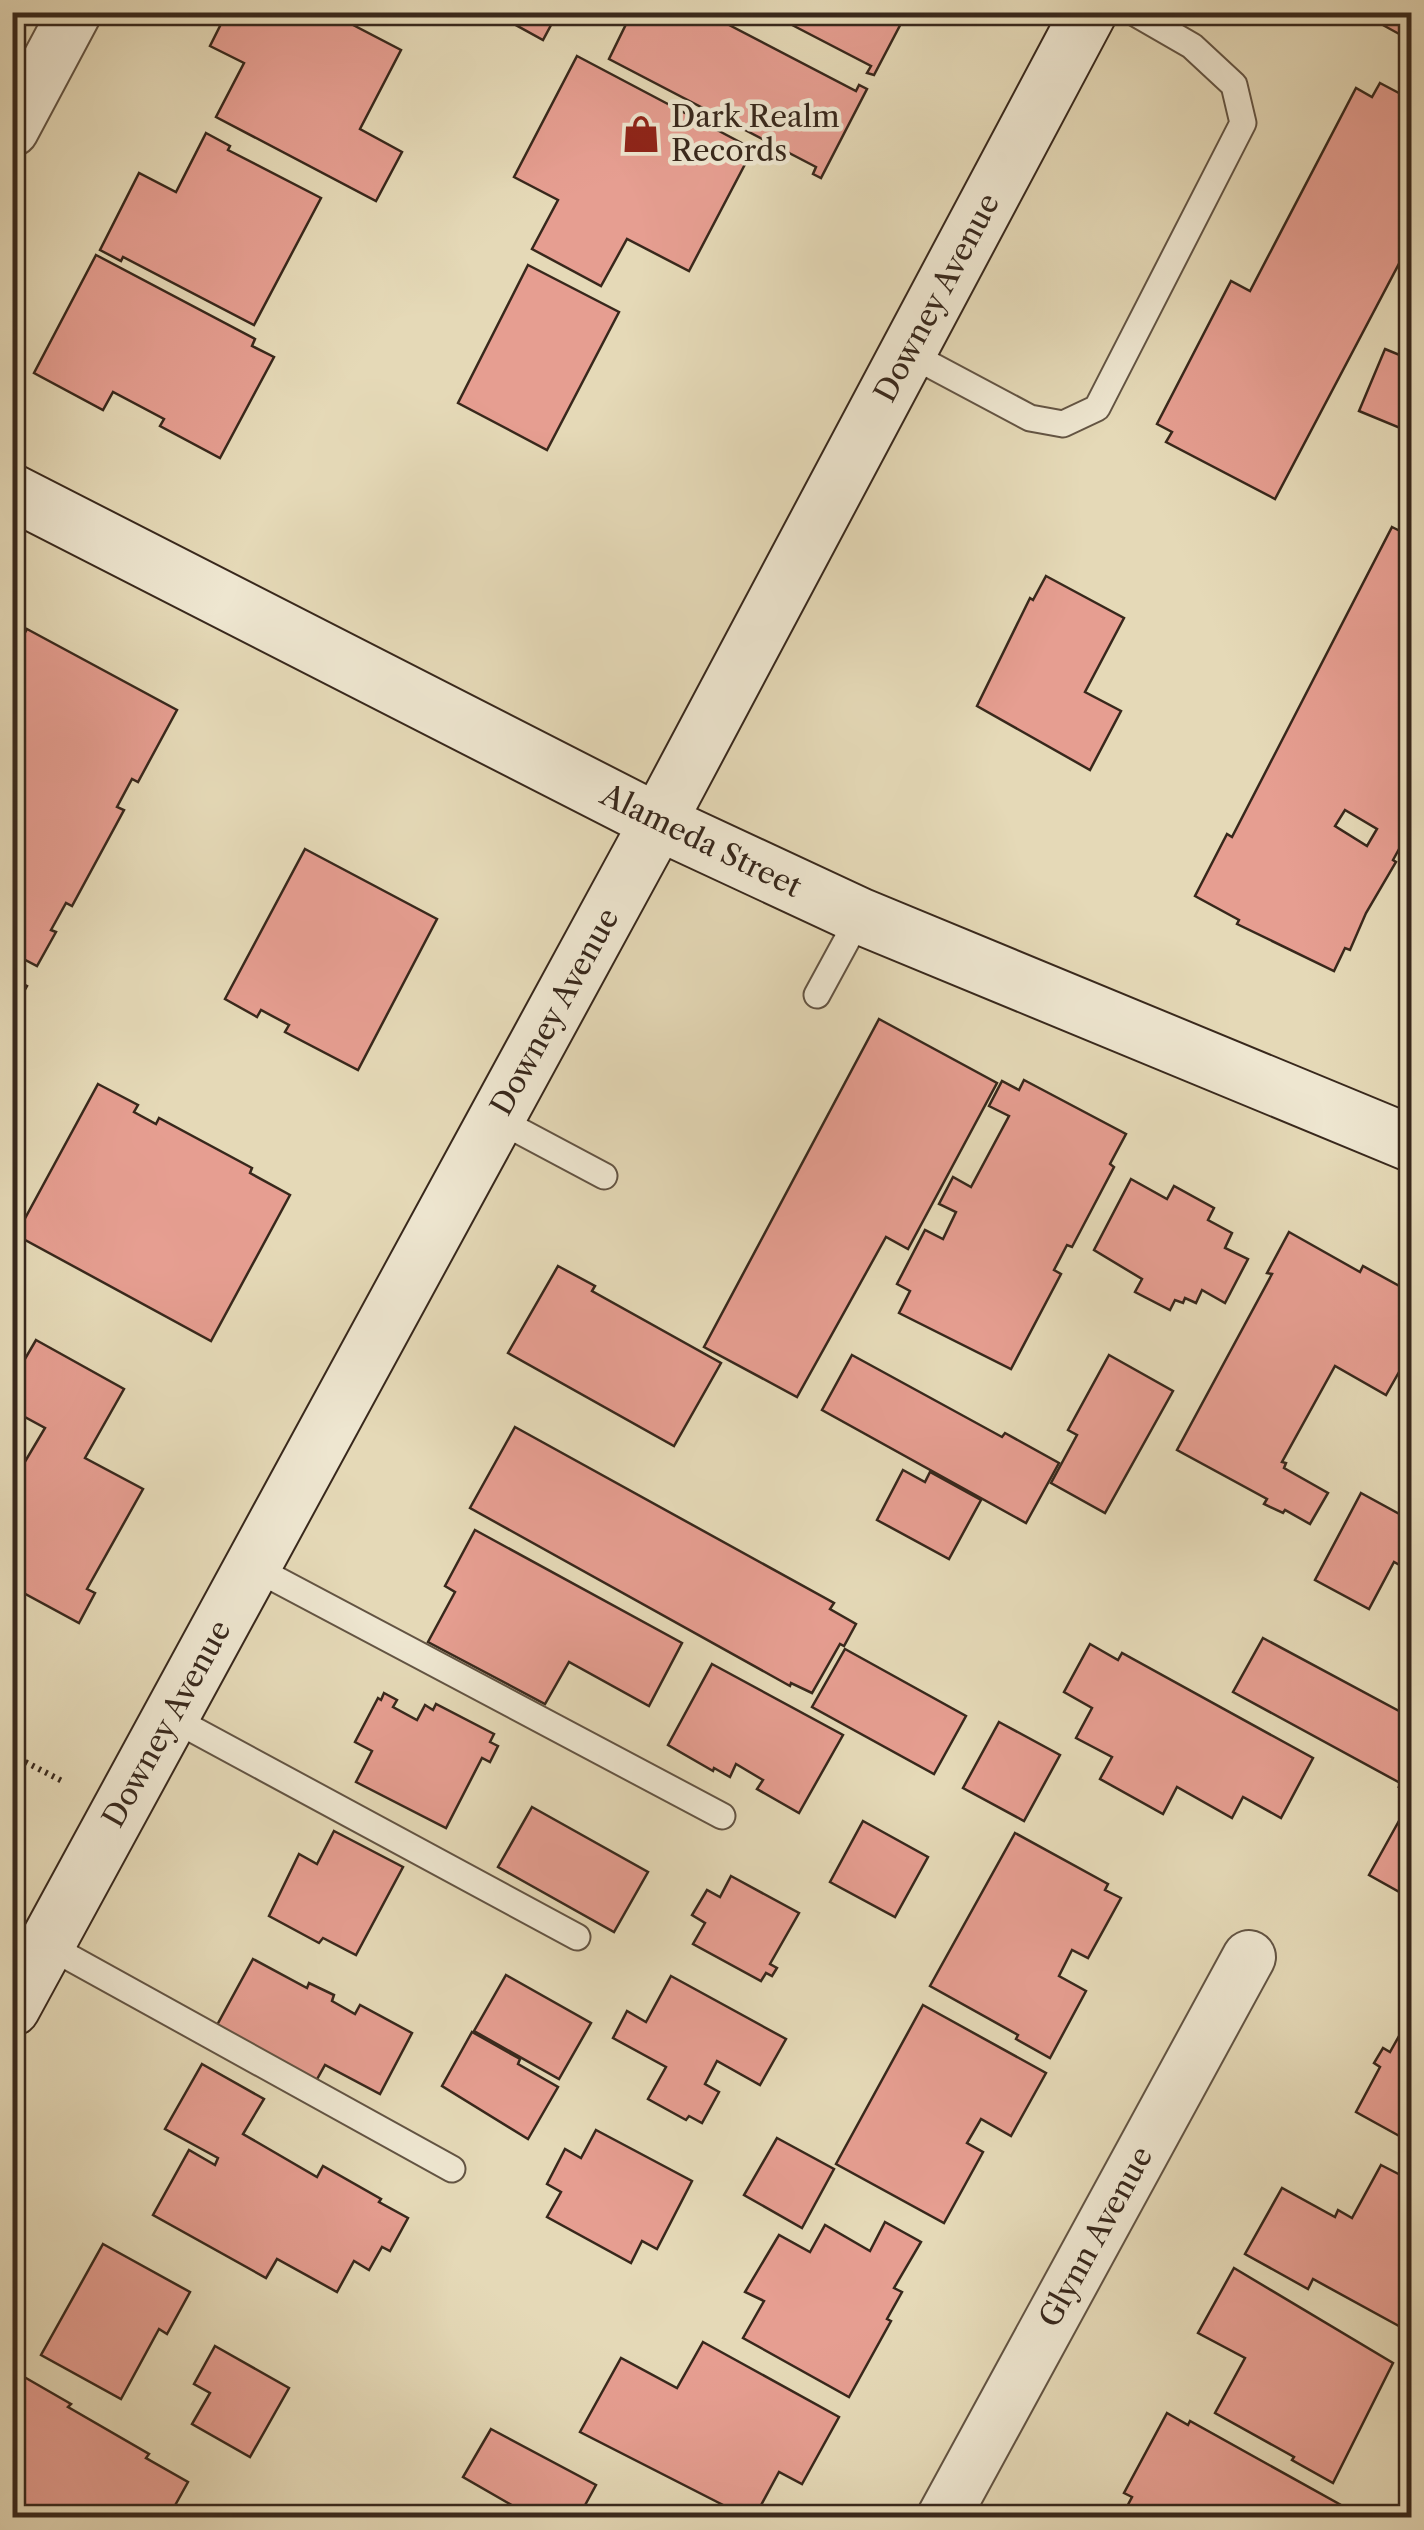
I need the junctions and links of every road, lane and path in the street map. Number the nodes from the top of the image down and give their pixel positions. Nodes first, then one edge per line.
1 (74, 12) edge
2 (1090, 12) edge
3 (1134, 12) edge
4 (12, 130) edge
5 (908, 353) junction
6 (12, 492) edge
7 (658, 822) junction
8 (860, 916) junction
9 (817, 994) dead end
10 (496, 1119) junction
11 (1412, 1144) edge
12 (604, 1176) dead end
13 (253, 1567) junction
14 (170, 1717) junction
15 (722, 1816) dead end
16 (577, 1938) dead end
17 (47, 1945) junction
18 (1249, 1957) dead end
19 (12, 2008) edge
20 (452, 2170) dead end
21 (944, 2518) edge

1 - 4 street
2 - 5 main road, Downey Avenue
3 - 5 lane
5 - 7 main road, Downey Avenue
6 - 7 main road, Alameda Street
7 - 8 main road, Alameda Street
7 - 10 main road, Downey Avenue
8 - 9 lane
8 - 11 main road, Alameda Street
10 - 12 lane
10 - 13 main road, Downey Avenue
13 - 14 main road, Downey Avenue
13 - 15 lane
14 - 16 lane
14 - 17 main road, Downey Avenue
17 - 19 main road, Downey Avenue
17 - 20 lane
18 - 21 street, Glynn Avenue

